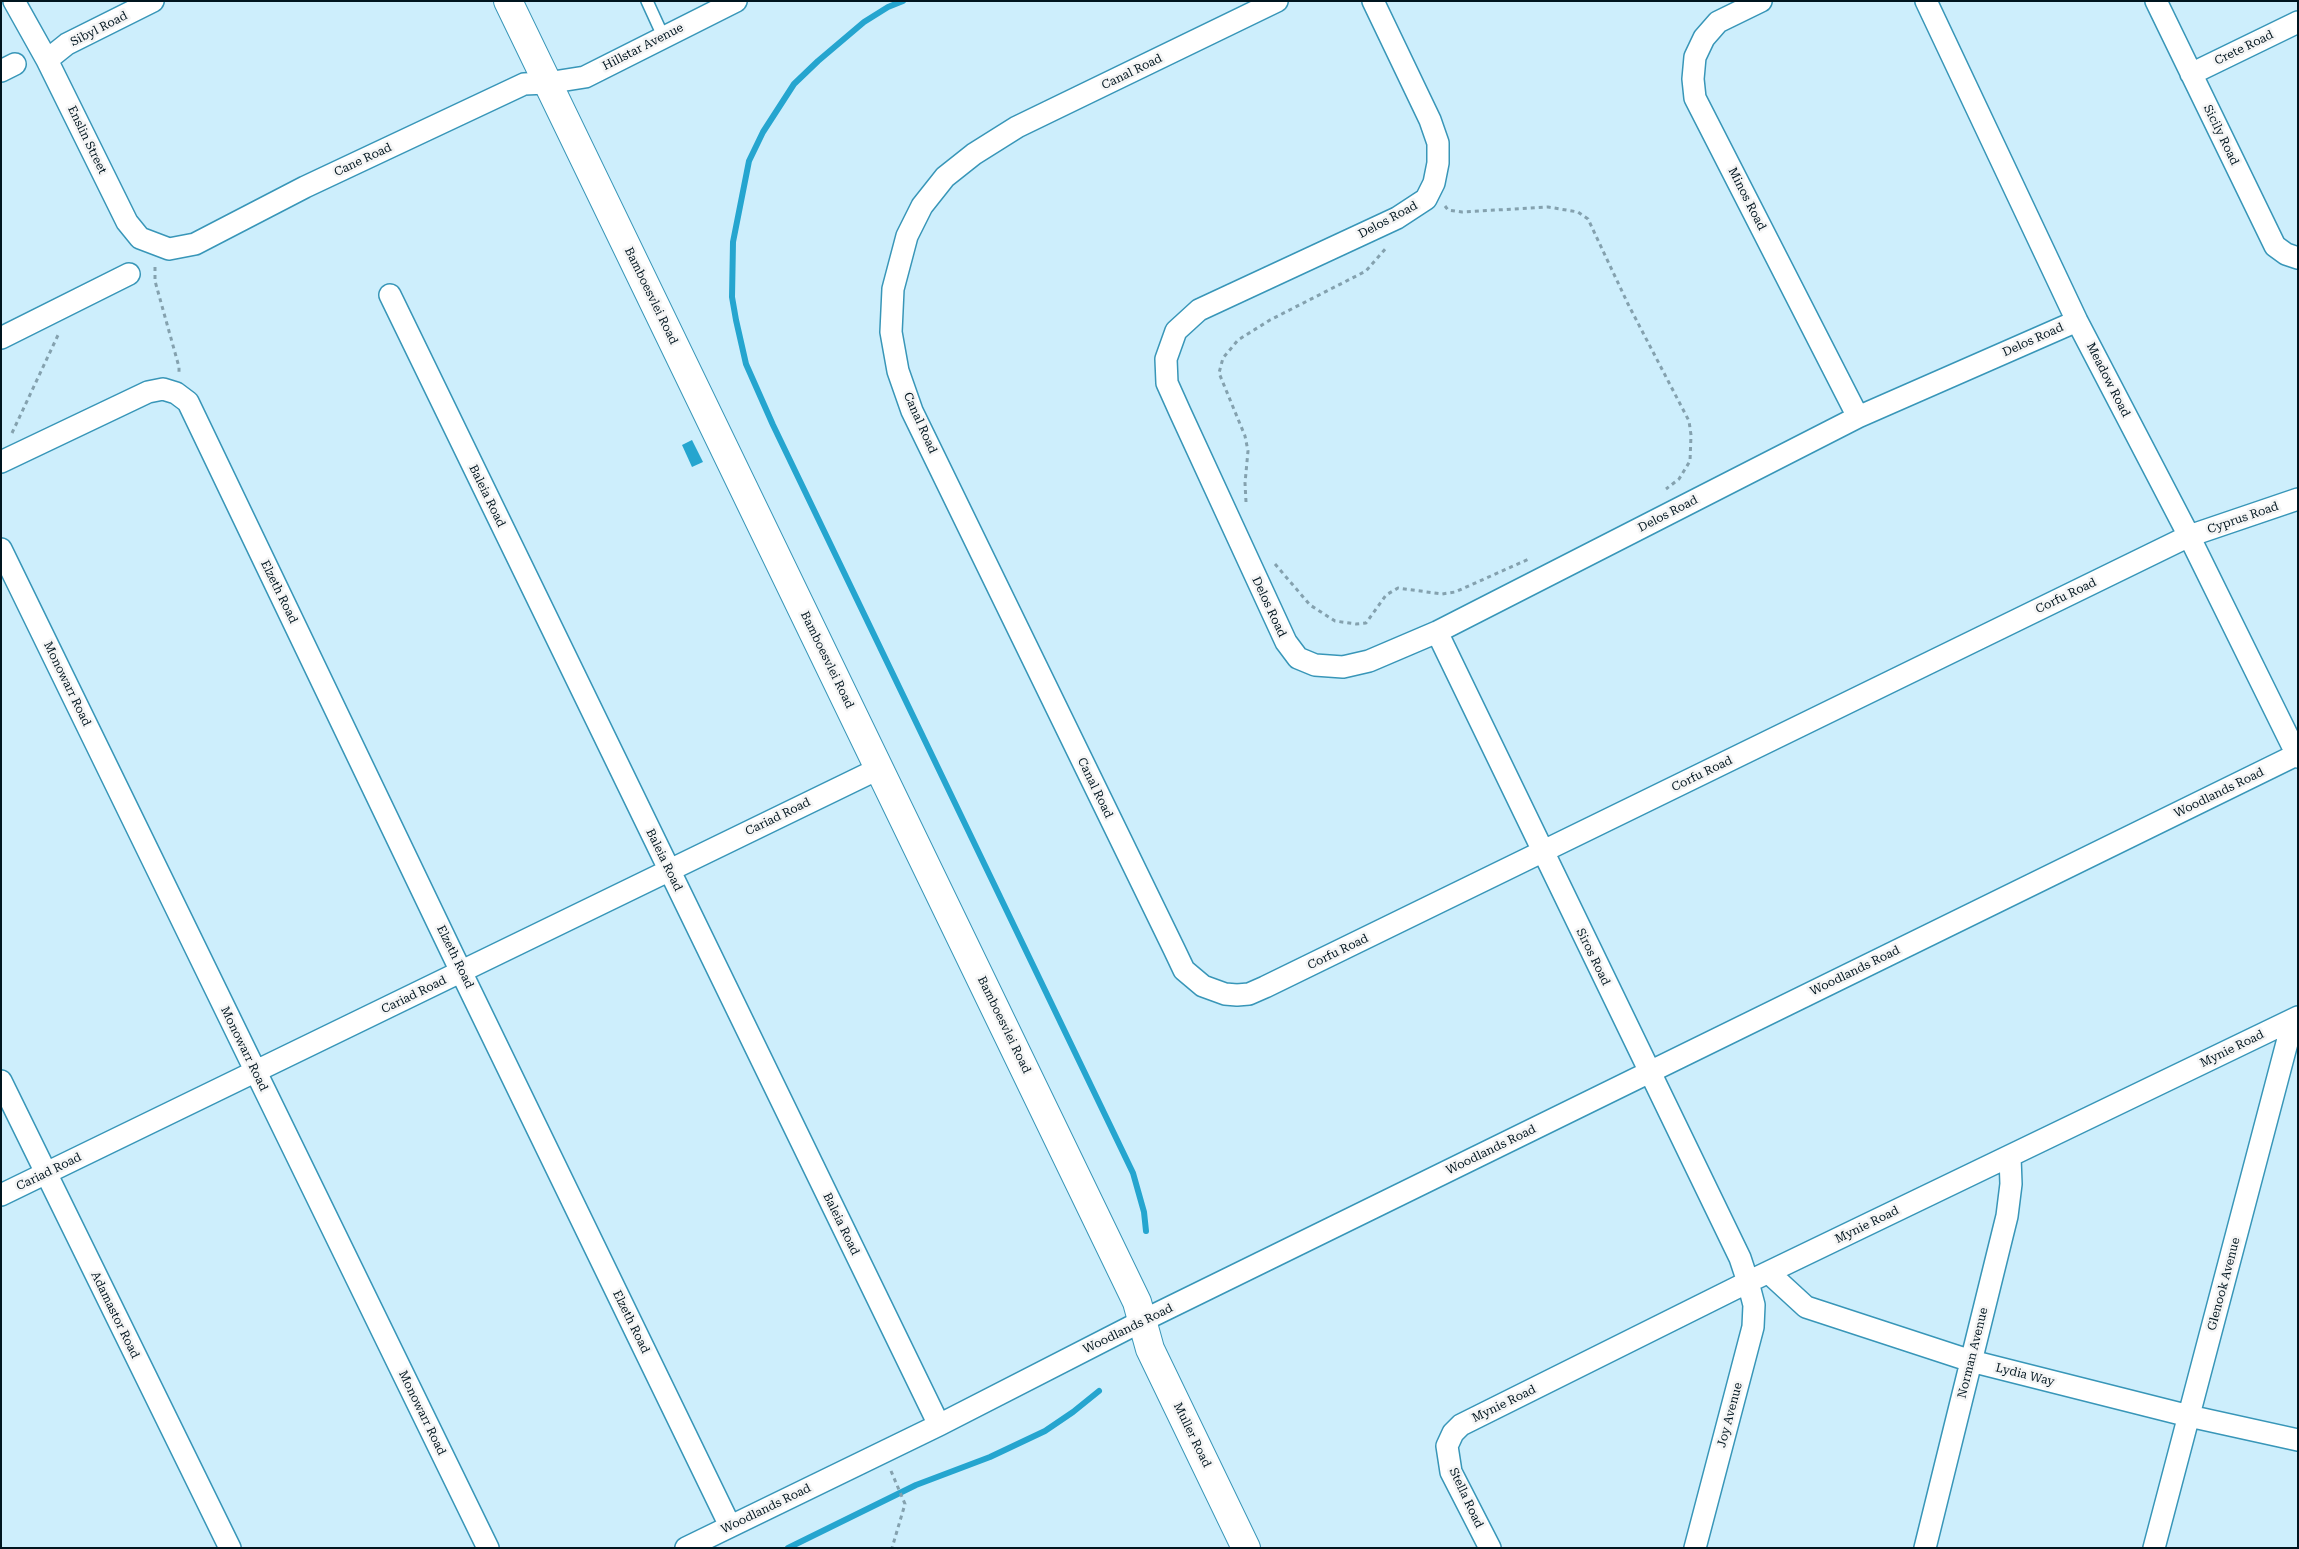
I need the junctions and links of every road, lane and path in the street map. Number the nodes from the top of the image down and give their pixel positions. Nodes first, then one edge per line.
1 (14, 1) edge
2 (153, 1) edge
3 (508, 1) edge
4 (647, 1) edge
5 (736, 1) edge
6 (1276, 1) edge
7 (1373, 1) edge
8 (1761, 1) edge
9 (1926, 1) edge
10 (2156, 1) edge
11 (2298, 22) edge
12 (664, 36) junction
13 (47, 60) junction
14 (2191, 74) junction
15 (547, 83) junction
16 (1432, 187) junction
17 (1390, 242) dead end
18 (153, 244) junction
19 (2298, 258) edge
20 (129, 274) dead end
21 (390, 295) dead end
22 (2077, 321) junction
23 (63, 325) dead end
24 (1, 338) edge
25 (176, 393) junction
26 (1858, 417) junction
27 (10, 437) dead end
28 (1, 462) edge
29 (1665, 490) dead end
30 (2298, 499) edge
31 (1246, 505) dead end
32 (2189, 536) junction
33 (1, 549) edge
34 (1270, 555) dead end
35 (1531, 558) dead end
36 (1436, 632) junction
37 (2297, 755) edge
38 (880, 768) junction
39 (1542, 852) junction
40 (669, 870) junction
41 (461, 972) junction
42 (1211, 990) joint
43 (2295, 1019) edge
44 (1650, 1072) junction
45 (256, 1073) junction
46 (1, 1081) edge
47 (2010, 1157) junction
48 (46, 1173) junction
49 (1, 1195) edge
50 (1769, 1273) junction
51 (1748, 1282) junction
52 (1142, 1321) junction
53 (1971, 1361) junction
54 (2189, 1416) junction
55 (939, 1425) junction
56 (2298, 1440) edge
57 (1447, 1446) joint
58 (895, 1481) dead end
59 (730, 1526) junction
60 (709, 1543) edge
61 (230, 1548) edge
62 (488, 1548) edge
63 (686, 1548) edge
64 (892, 1548) edge
65 (1246, 1548) edge
66 (1490, 1548) edge
67 (1695, 1548) edge
68 (1925, 1548) edge
69 (2154, 1548) edge

1 - 13 street, Enslin Street
2 - 13 street, Sibyl Road
3 - 15 street, Bamboesvlei Road
4 - 12 lane
5 - 12 street, Hillstar Avenue
6 - 42 street, Canal Road
7 - 16 street, Delos Road
8 - 26 street, Minos Road
9 - 22 street, Meadow Road
10 - 14 street, Sicily Road
11 - 14 street, Crete Road
12 - 15 street, Hillstar Avenue
13 - 18 street, Enslin Street
14 - 19 street, Sicily Road
15 - 18 street, Cane Road
15 - 38 street, Bamboesvlei Road
16 - 29 path
16 - 36 street, Delos Road
17 - 31 path
18 - 25 path
20 - 24 street
21 - 40 street, Baleia Road
22 - 26 street, Delos Road
22 - 32 street, Meadow Road
23 - 27 path
25 - 28 street
25 - 41 street, Elzeth Road
26 - 36 street, Delos Road
30 - 32 street, Cyprus Road
32 - 37 street, Meadow Road
32 - 39 street, Corfu Road
33 - 45 street, Monowarr Road
34 - 35 path
36 - 39 street, Siros Road
37 - 44 street, Woodlands Road
38 - 40 street, Cariad Road
38 - 52 street, Bamboesvlei Road
39 - 42 street, Corfu Road
39 - 44 street, Siros Road
40 - 41 street, Cariad Road
40 - 55 street, Baleia Road
41 - 45 street, Cariad Road
41 - 59 street, Elzeth Road
43 - 47 street, Mynie Road
43 - 54 street, Glenook Avenue
44 - 51 street, Siros Road
44 - 52 street, Woodlands Road
45 - 48 street, Cariad Road
45 - 62 street, Monowarr Road
46 - 48 street, Adamastor Road
47 - 50 street, Mynie Road
47 - 53 street, Norman Avenue
48 - 49 street, Cariad Road
48 - 61 street, Adamastor Road
50 - 51 street, Mynie Road
50 - 53 street, Lydia Way
51 - 57 street, Mynie Road
51 - 67 street, Joy Avenue
52 - 55 street, Woodlands Road
52 - 65 street, Muller Road
53 - 54 street, Lydia Way
53 - 68 street, Norman Avenue
54 - 56 street, Lydia Way
54 - 69 street, Glenook Avenue
55 - 59 street, Woodlands Road
57 - 66 street, Stella Road
58 - 64 path
59 - 60 street, Woodlands Road
60 - 63 street, Woodlands Road

